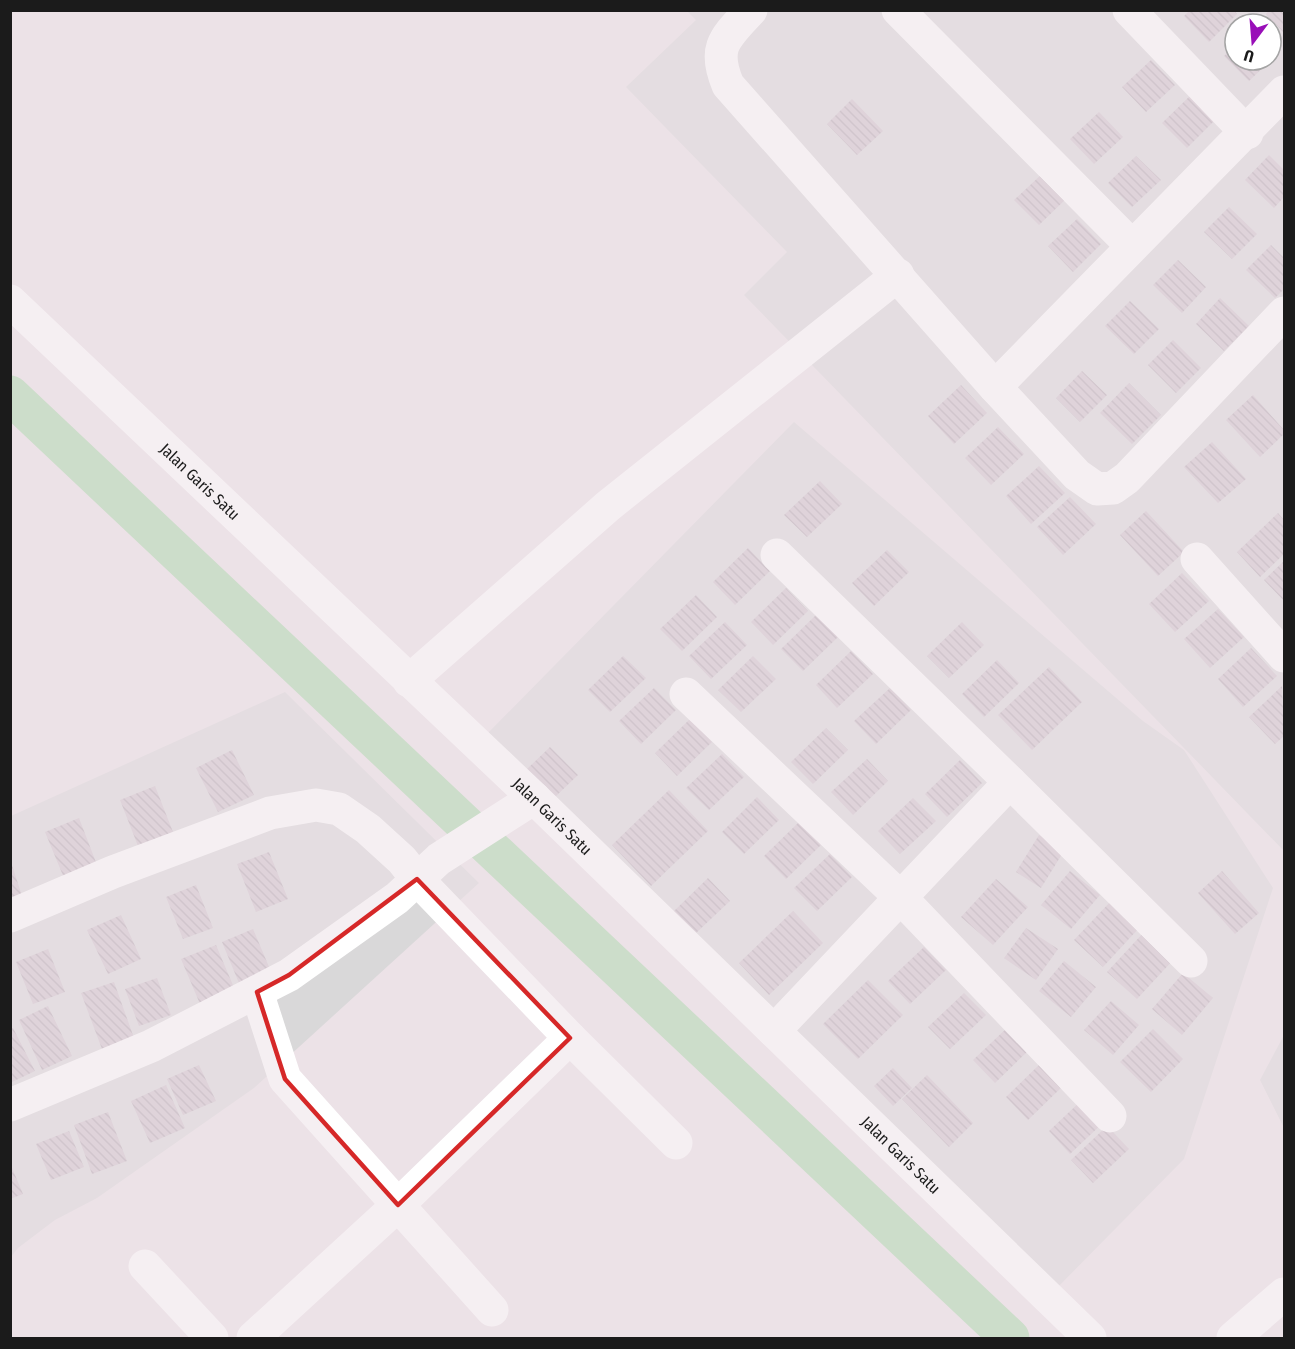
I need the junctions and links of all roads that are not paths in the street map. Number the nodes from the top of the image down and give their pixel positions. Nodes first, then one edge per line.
1 (751, 10) edge
2 (898, 10) edge
3 (1130, 10) edge
4 (1284, 92) edge
5 (1246, 133) junction
6 (1132, 246) junction
7 (898, 275) junction
8 (10, 300) edge
9 (1284, 313) edge
10 (995, 387) junction
11 (777, 555) dead end
12 (1197, 559) dead end
13 (1284, 656) edge
14 (409, 681) junction
15 (686, 694) dead end
16 (1010, 782) junction
17 (534, 798) junction
18 (428, 869) junction
19 (900, 897) junction
20 (10, 916) edge
21 (1191, 961) dead end
22 (257, 992) junction
23 (774, 1031) junction
24 (570, 1038) junction
25 (10, 1105) edge
26 (1110, 1116) dead end
27 (676, 1143) dead end
28 (398, 1205) junction
29 (145, 1266) dead end
30 (1284, 1294) edge
31 (492, 1310) dead end
32 (212, 1338) edge
33 (253, 1338) edge
34 (1090, 1338) edge
35 (1233, 1338) edge

1 - 7 street
2 - 6 street
3 - 5 street
4 - 5 street
5 - 6 street
6 - 10 street
7 - 10 street
7 - 14 street
8 - 14 street, Jalan Garis Satu
9 - 10 street
11 - 16 street
12 - 13 street
14 - 17 street, Jalan Garis Satu
15 - 19 street
16 - 19 street
16 - 21 street
17 - 18 street
17 - 23 street, Jalan Garis Satu
18 - 20 street
18 - 22 street
18 - 24 street
19 - 23 street
19 - 26 street
22 - 25 street
22 - 28 street
23 - 34 street, Jalan Garis Satu
24 - 27 street
24 - 28 street
28 - 31 street
28 - 33 street
29 - 32 street
30 - 35 street

